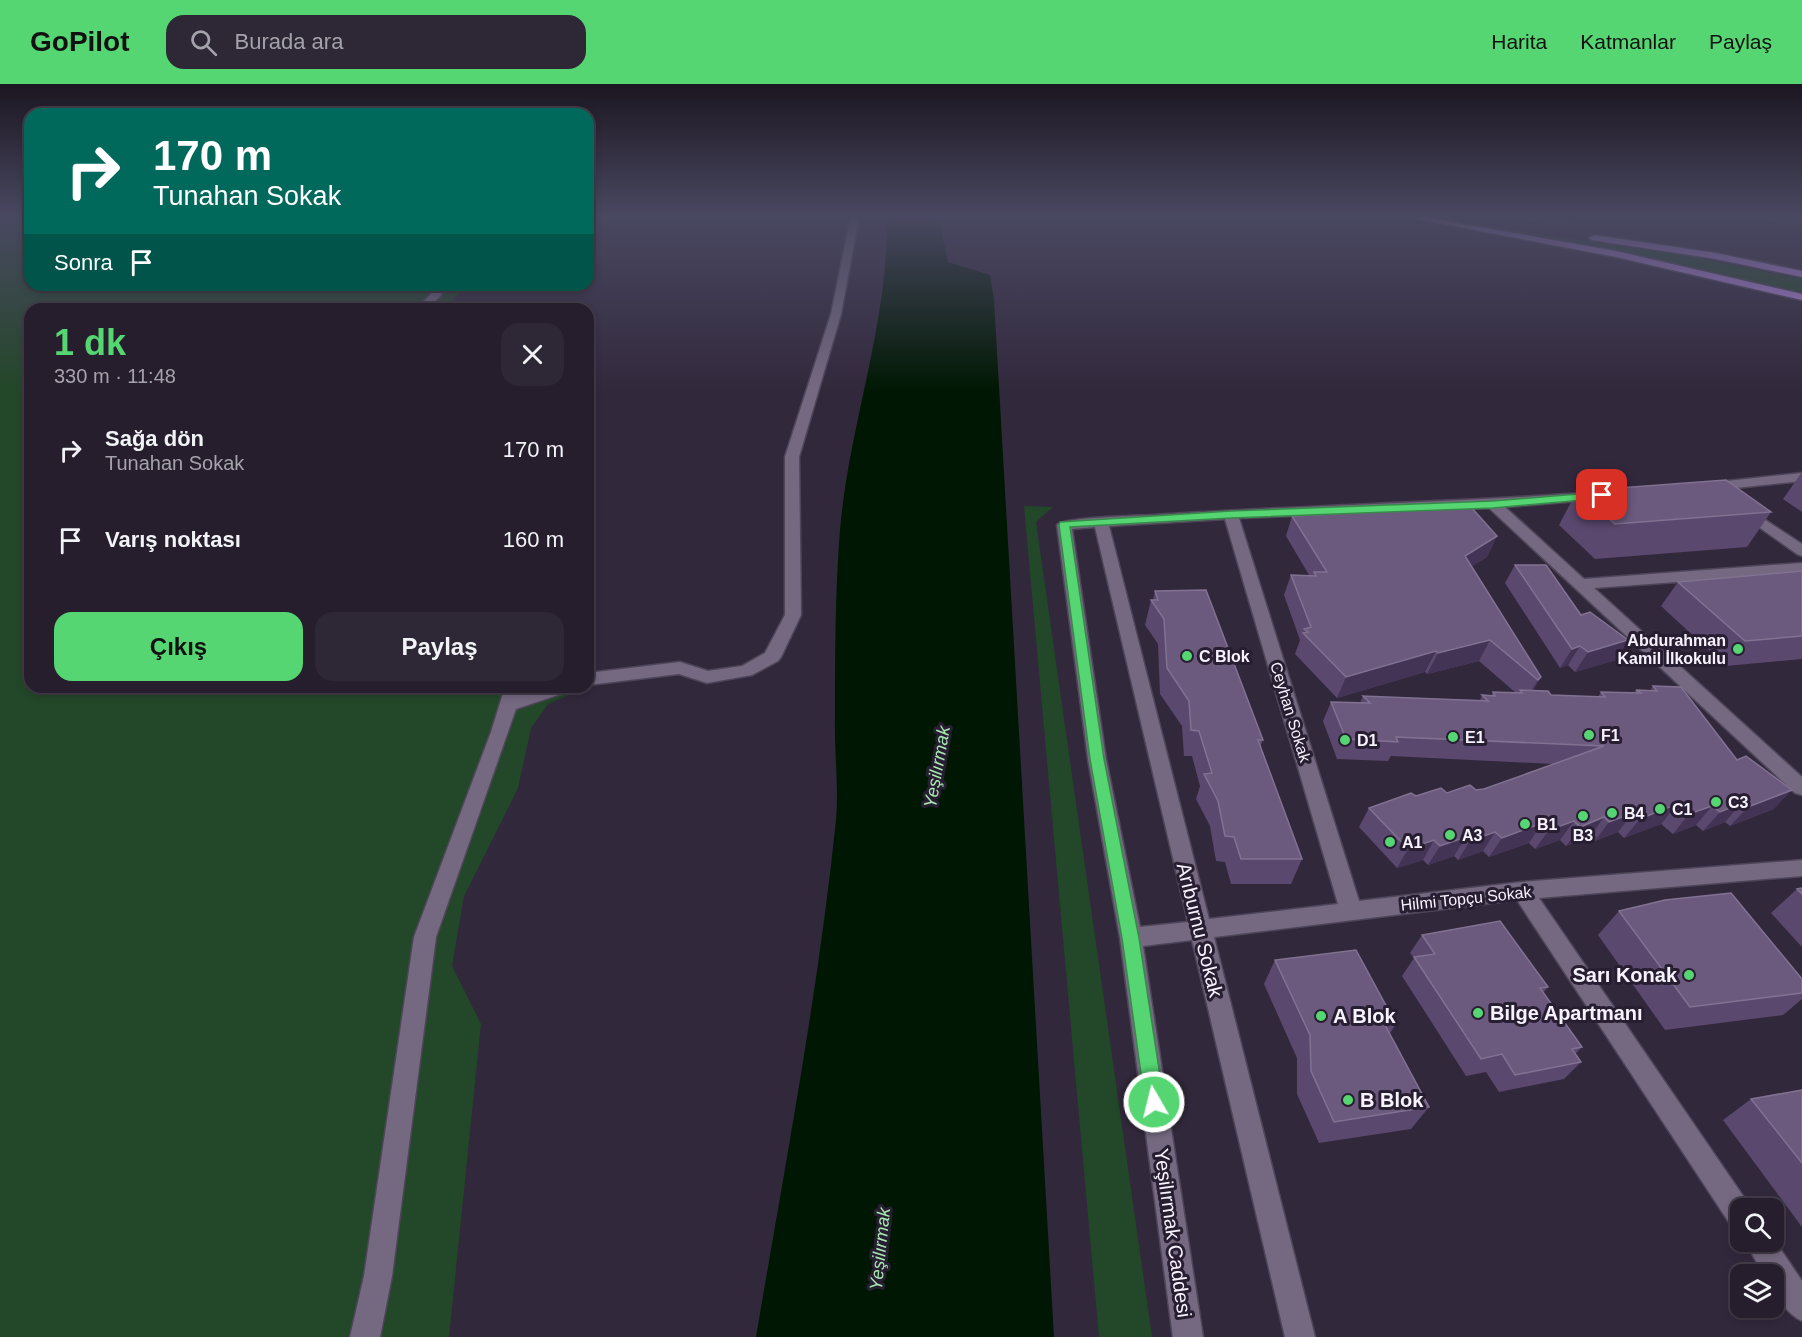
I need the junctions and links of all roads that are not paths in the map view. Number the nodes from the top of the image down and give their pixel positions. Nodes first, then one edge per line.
1 (844, 274) edge
2 (1705, 274) edge
3 (436, 291) edge
4 (1802, 297) edge
5 (427, 303) edge
6 (1802, 477) edge
7 (1608, 495) edge
8 (1493, 504) junction
9 (1231, 514) junction
10 (1101, 522) junction
11 (1802, 551) edge
12 (1802, 568) edge
13 (1581, 584) junction
14 (594, 678) edge
15 (529, 693) edge
16 (511, 696) edge
17 (1802, 788) edge
18 (1802, 868) edge
19 (1522, 891) junction
20 (1350, 910) junction
21 (1200, 929) junction
22 (1131, 938) junction
23 (1730, 1199) edge
24 (1766, 1252) edge
25 (1802, 1306) edge
26 (365, 1337) edge
27 (1188, 1337) edge
28 (1299, 1337) edge

1 - 14 street
2 - 4 highway
3 - 5 street
6 - 11 street
7 - 8 street
8 - 9 street
8 - 13 street
9 - 10 street
9 - 20 street, Ceyhan Sokak
10 - 21 street, Arıburnu Sokak
10 - 22 street, Yeşilırmak Caddesi
12 - 13 street
13 - 17 street
15 - 16 street
16 - 26 street
18 - 19 street, Hilmi Topçu Sokak
19 - 20 street, Hilmi Topçu Sokak
19 - 23 street
20 - 21 street, Hilmi Topçu Sokak
21 - 22 street, Hilmi Topçu Sokak
21 - 28 street, Arıburnu Sokak
22 - 27 street, Yeşilırmak Caddesi
24 - 25 street

